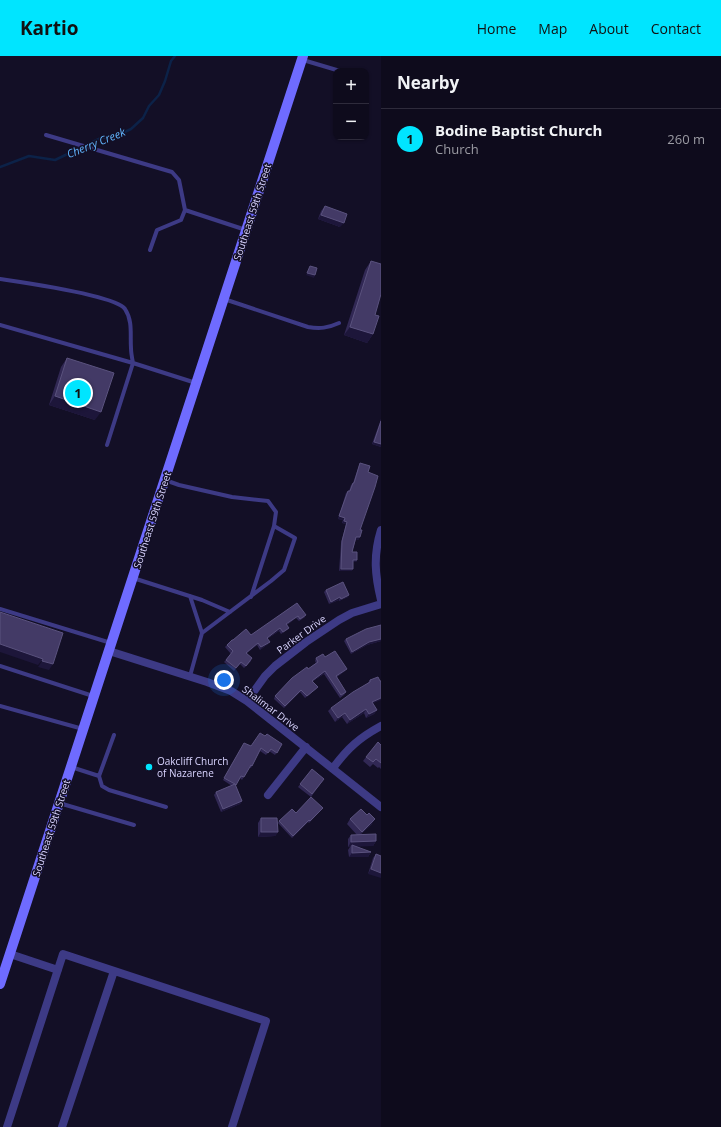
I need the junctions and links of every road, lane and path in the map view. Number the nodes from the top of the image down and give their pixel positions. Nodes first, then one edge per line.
1 (303, 58) edge
2 (333, 69) edge
3 (46, 135) dead end
4 (185, 210) junction
5 (246, 230) junction
6 (150, 250) dead end
7 (0, 279) edge
8 (224, 299) junction
9 (339, 323) dead end
10 (0, 325) edge
11 (133, 363) junction
12 (196, 383) junction
13 (107, 445) dead end
14 (165, 480) junction
15 (274, 526) junction
16 (381, 530) edge
17 (132, 578) junction
18 (190, 596) junction
19 (251, 597) junction
20 (381, 600) edge
21 (381, 604) edge
22 (0, 609) edge
23 (230, 612) junction
24 (202, 633) junction
25 (110, 647) junction
26 (0, 666) edge
27 (190, 676) junction
28 (94, 697) junction
29 (247, 701) junction
30 (0, 706) edge
31 (381, 726) edge
32 (83, 730) junction
33 (114, 735) dead end
34 (306, 747) junction
35 (71, 767) junction
36 (333, 768) junction
37 (99, 776) junction
38 (268, 795) dead end
39 (59, 803) junction
40 (166, 807) dead end
41 (381, 807) edge
42 (134, 825) dead end
43 (10, 954) junction
44 (2, 968) edge
45 (58, 970) junction
46 (114, 971) junction
47 (0, 984) edge
48 (7, 1127) edge
49 (62, 1127) edge
50 (232, 1127) edge

1 - 2 lane
1 - 5 main road, Southeast 59th Street
3 - 4 lane
4 - 5 lane
4 - 6 lane
5 - 8 main road, Southeast 59th Street
7 - 11 lane
8 - 9 lane
8 - 12 main road, Southeast 59th Street
10 - 11 lane
11 - 12 lane
11 - 13 lane
12 - 14 main road, Southeast 59th Street
14 - 15 lane
14 - 17 main road, Southeast 59th Street
15 - 19 lane
15 - 19 lane
16 - 20 street
17 - 18 lane
17 - 25 main road, Southeast 59th Street
18 - 23 lane
18 - 24 lane
19 - 23 lane
21 - 29 street, Parker Drive
22 - 25 lane
23 - 24 lane
24 - 27 lane
25 - 27 street, Shalimar Drive
25 - 28 main road, Southeast 59th Street
26 - 28 lane
27 - 29 street, Shalimar Drive
28 - 32 main road, Southeast 59th Street
29 - 34 street, Shalimar Drive
30 - 32 lane
31 - 36 street
32 - 35 main road, Southeast 59th Street
33 - 37 lane
34 - 36 street, Shalimar Drive
34 - 38 street
35 - 37 lane
35 - 39 main road, Southeast 59th Street
36 - 41 street, Shalimar Drive
37 - 40 lane
39 - 42 lane
39 - 43 main road, Southeast 59th Street
43 - 44 main road, Southeast 59th Street
43 - 45 street
44 - 47 main road, Southeast 59th Street
45 - 46 street
45 - 48 street
46 - 49 street
46 - 50 street

